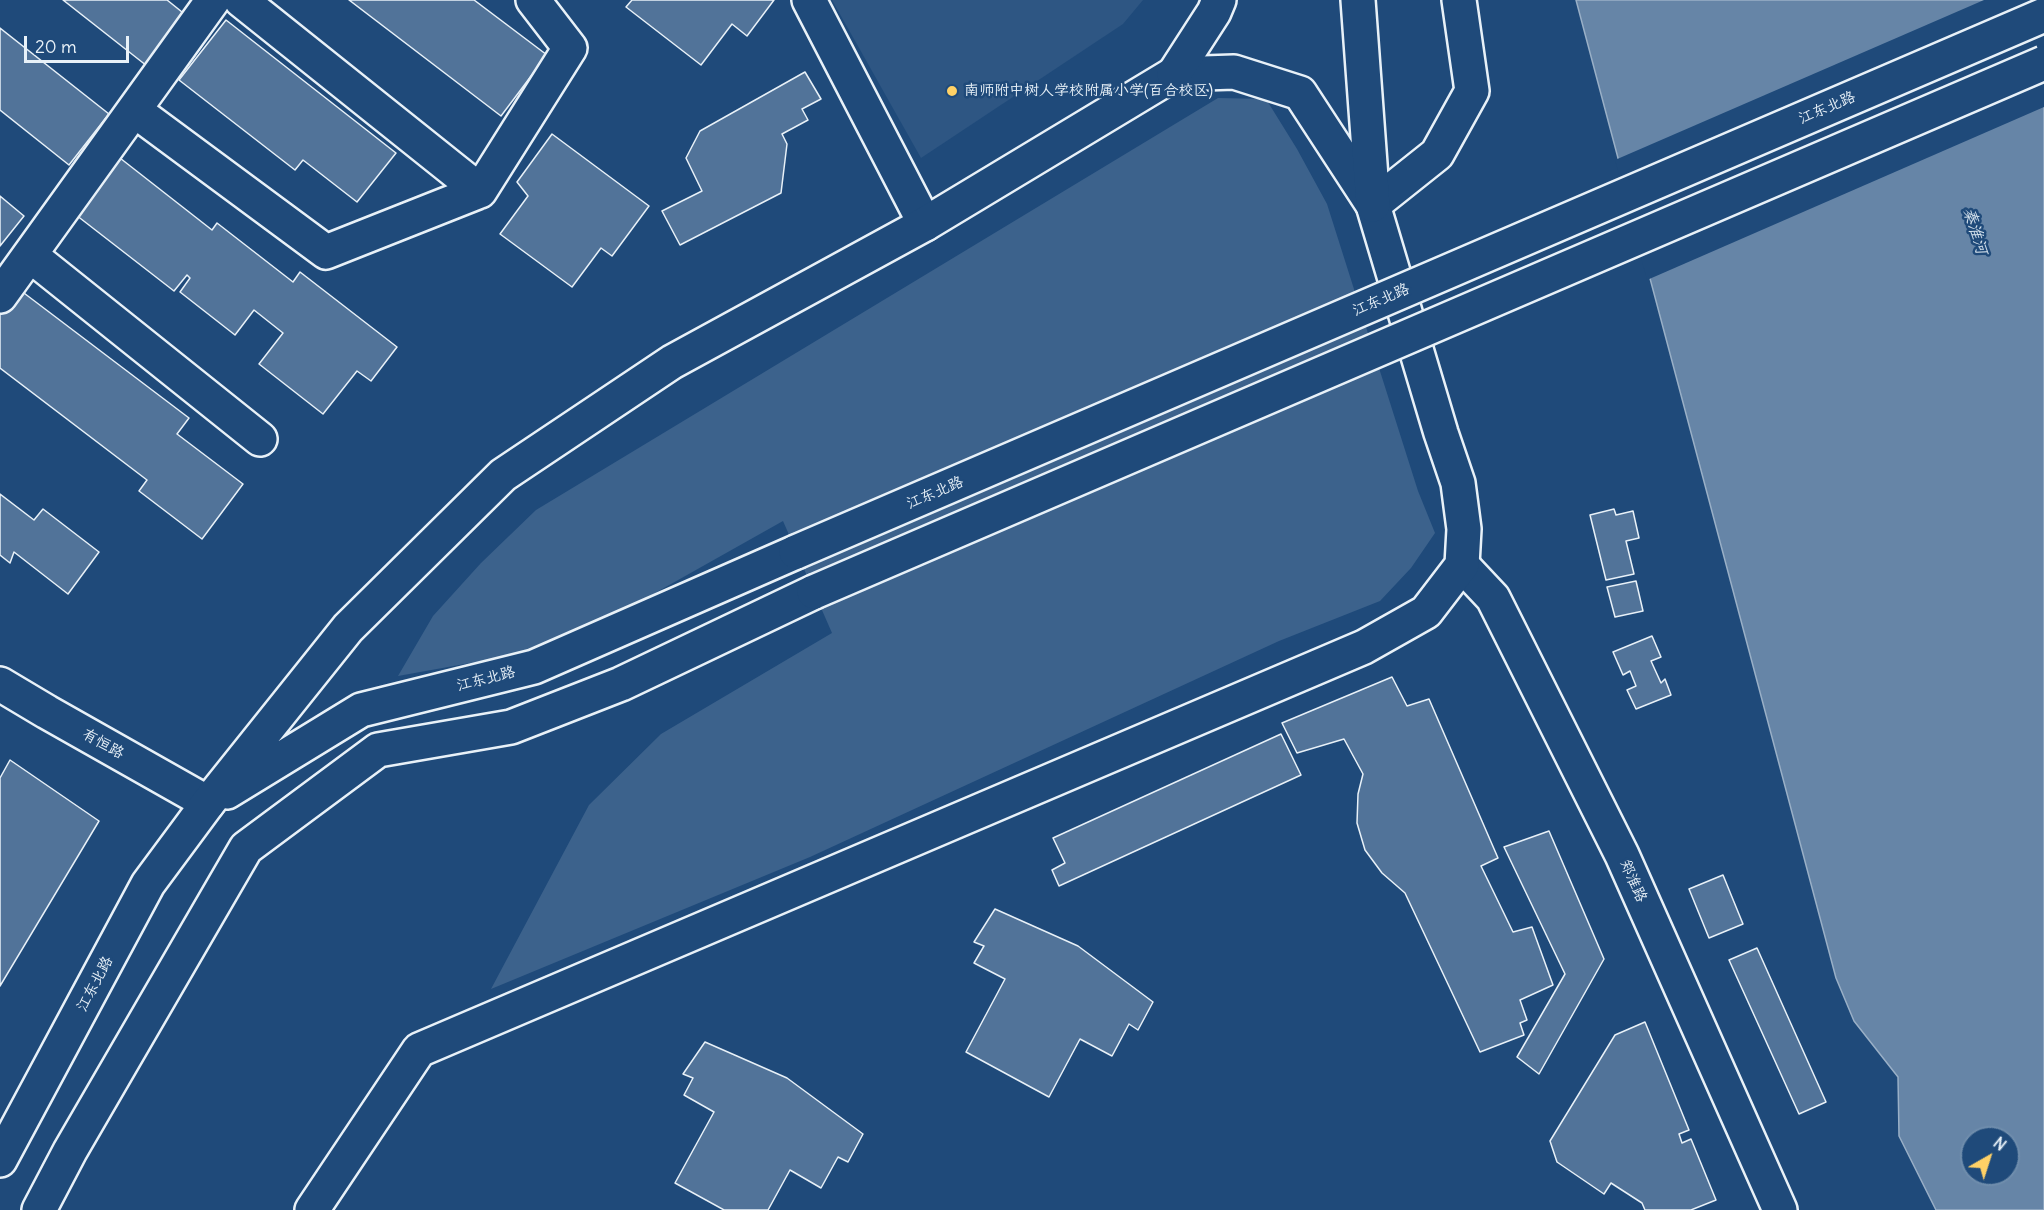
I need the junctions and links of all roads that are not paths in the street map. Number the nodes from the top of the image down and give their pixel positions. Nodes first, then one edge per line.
1 (213, 0) edge
2 (241, 0) edge
3 (533, 0) edge
4 (809, 0) edge
5 (1219, 0) edge
6 (1358, 0) edge
7 (1459, 0) edge
8 (2044, 15) edge
9 (2044, 63) edge
10 (1174, 74) junction
11 (134, 110) junction
12 (480, 190) junction
13 (1373, 205) junction
14 (925, 224) junction
15 (30, 255) junction
16 (0, 296) edge
17 (260, 439) dead end
18 (1462, 565) junction
19 (0, 684) edge
20 (208, 803) junction
21 (0, 1160) edge
22 (39, 1210) edge
23 (312, 1210) edge
24 (1780, 1210) edge

1 - 11 main road
2 - 12 main road
3 - 12 main road
4 - 14 main road
5 - 10 main road
6 - 13 main road
7 - 13 main road
8 - 20 main road, 江东北路, bridge
9 - 22 main road, bridge
10 - 13 main road
10 - 14 main road
11 - 12 main road
11 - 15 main road
13 - 18 main road
14 - 20 main road
15 - 16 main road
15 - 17 main road
18 - 23 main road
18 - 24 main road, 郑淮路
19 - 20 main road, 有恒路
20 - 21 main road, 江东北路

